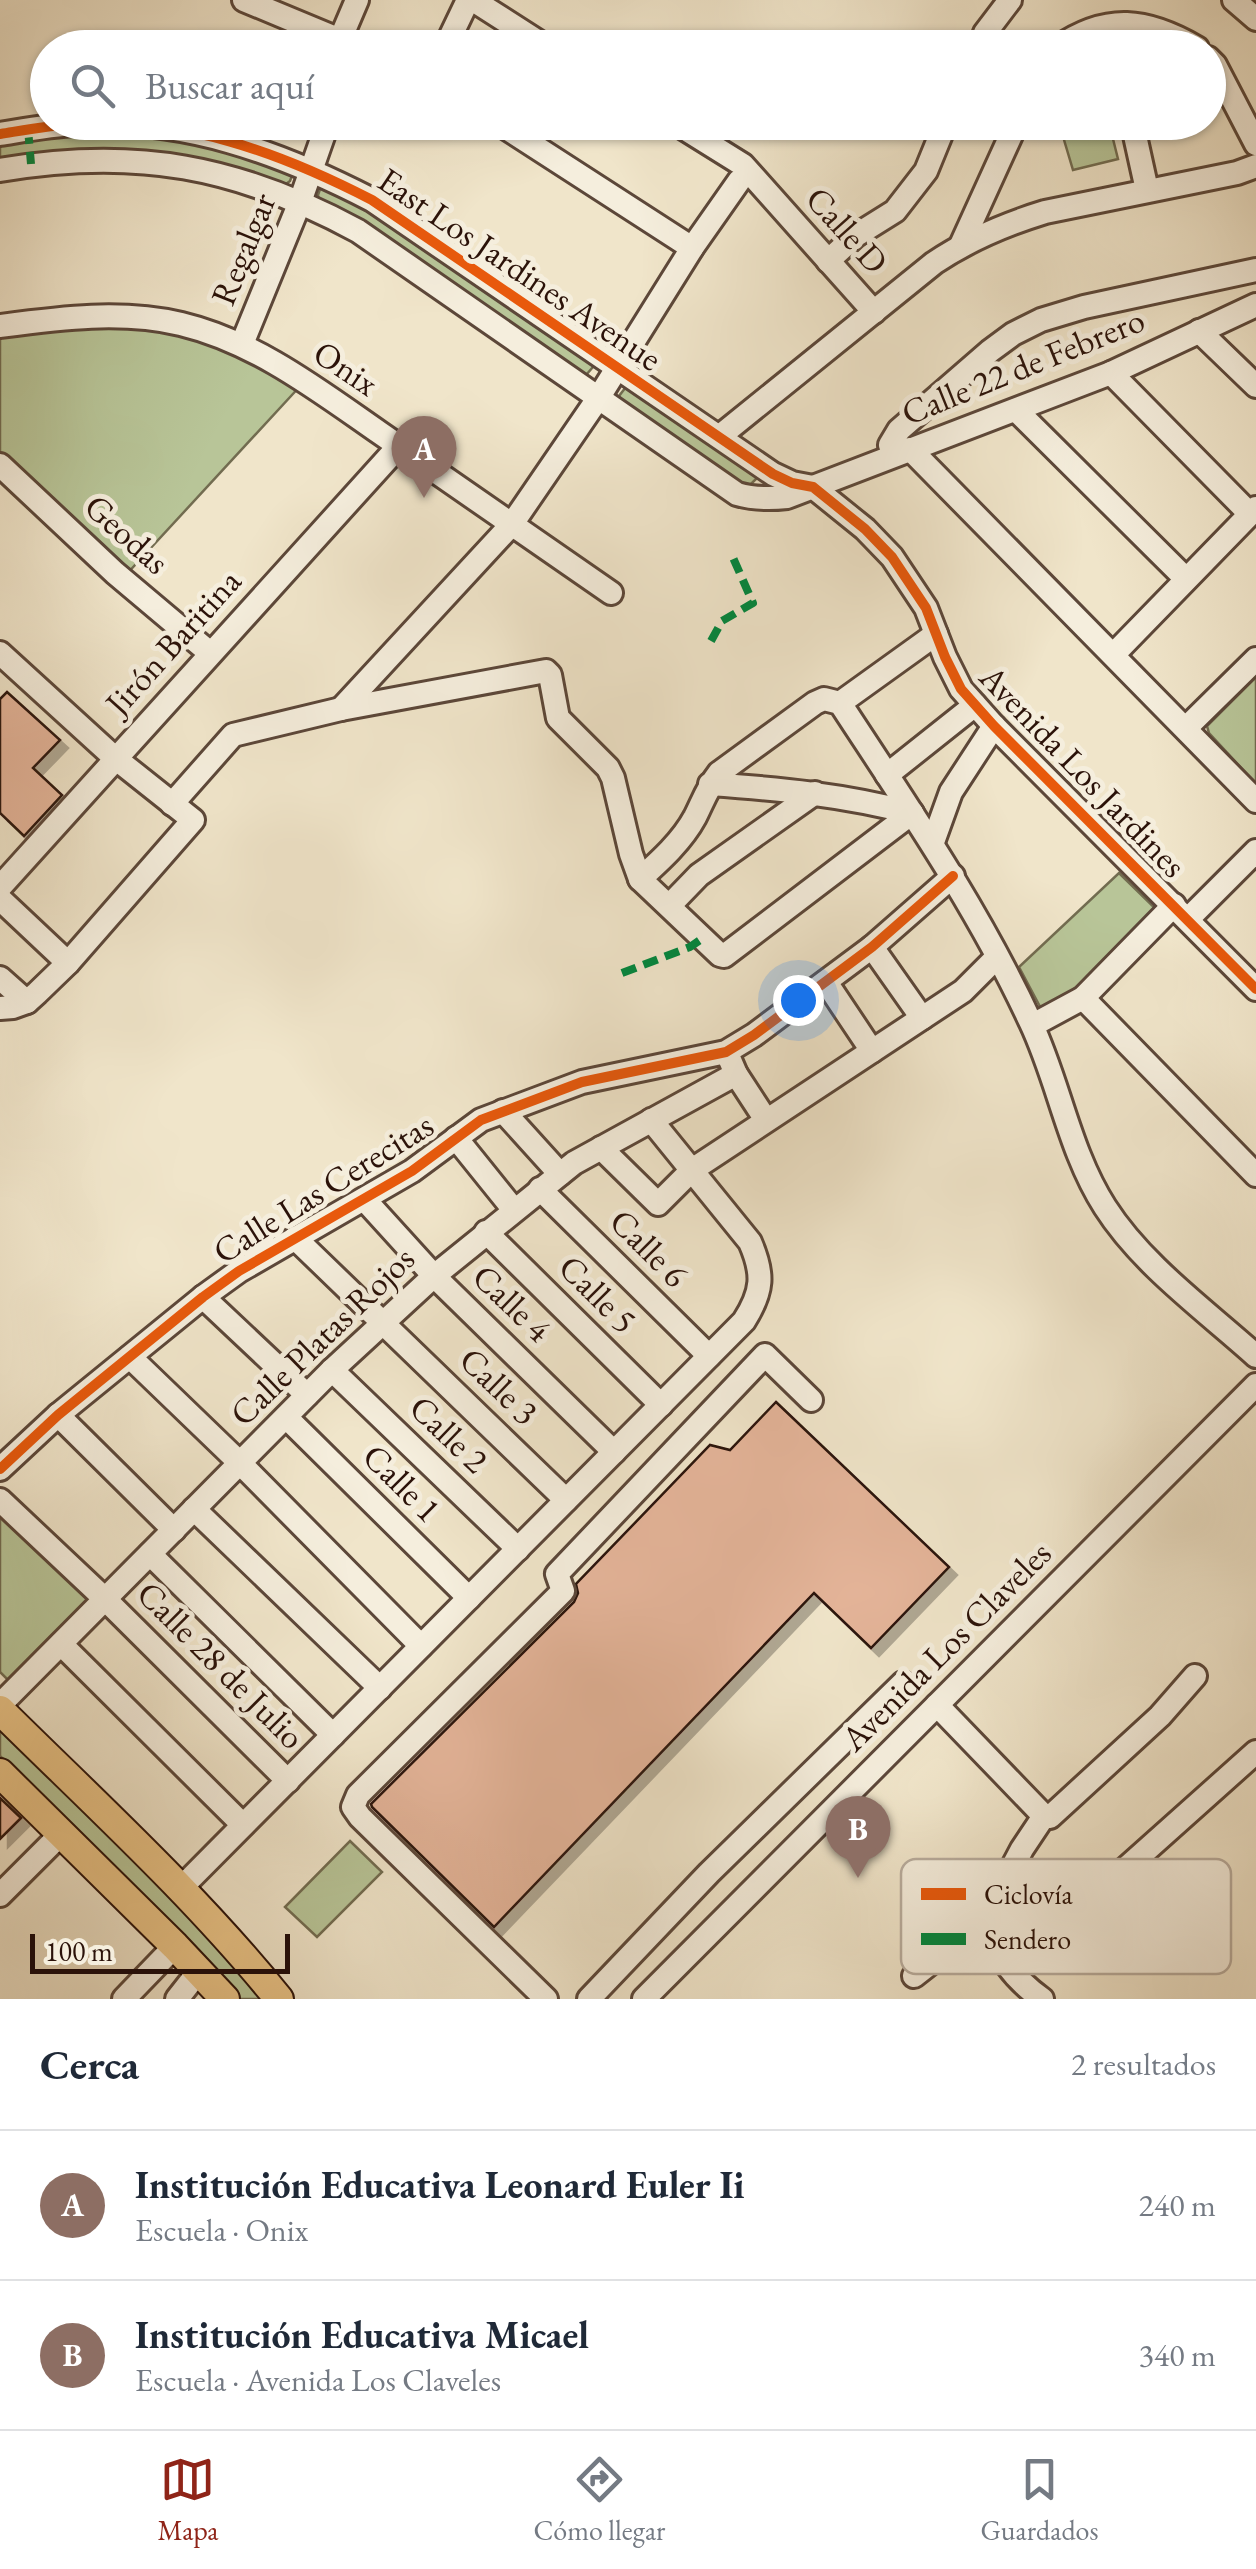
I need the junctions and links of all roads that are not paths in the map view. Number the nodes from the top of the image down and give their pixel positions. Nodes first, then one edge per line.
1 (244, 0) edge
2 (357, 0) edge
3 (470, 0) edge
4 (1010, 0) edge
5 (1234, 0) edge
6 (1256, 19) edge
7 (1110, 24) junction
8 (314, 30) edge
9 (350, 30) edge
10 (454, 30) edge
11 (519, 30) edge
12 (989, 30) edge
13 (1088, 30) edge
14 (1111, 30) edge
15 (1161, 30) edge
16 (1226, 85) edge
17 (30, 130) edge
18 (0, 134) edge
19 (222, 140) edge
20 (321, 140) edge
21 (530, 140) edge
22 (703, 140) edge
23 (939, 140) edge
24 (1009, 140) edge
25 (1136, 140) edge
26 (1256, 144) edge
27 (1256, 166) edge
28 (311, 169) junction
29 (0, 170) edge
30 (739, 181) dead end
31 (1146, 190) junction
32 (300, 202) junction
33 (961, 246) junction
34 (692, 248) junction
35 (828, 261) junction
36 (1256, 270) edge
37 (1256, 305) edge
38 (874, 312) junction
39 (0, 326) edge
40 (1200, 331) junction
41 (242, 344) junction
42 (618, 366) junction
43 (1110, 373) junction
44 (1256, 386) edge
45 (599, 397) junction
46 (1016, 410) junction
47 (720, 436) junction
48 (399, 446) junction
49 (902, 452) junction
50 (0, 465) edge
51 (814, 487) junction
52 (1253, 511) edge
53 (512, 524) junction
54 (1186, 580) junction
55 (611, 593) dead end
56 (936, 634) junction
57 (0, 653) edge
58 (210, 653) junction
59 (1114, 654) junction
60 (1256, 659) edge
61 (840, 703) junction
62 (976, 705) junction
63 (341, 709) junction
64 (994, 726) junction
65 (1186, 728) junction
66 (115, 758) junction
67 (887, 775) junction
68 (710, 784) junction
69 (815, 793) junction
70 (1256, 801) edge
71 (172, 804) junction
72 (912, 813) junction
73 (932, 842) junction
74 (1256, 851) edge
75 (953, 876) junction
76 (640, 879) junction
77 (0, 887) edge
78 (0, 900) edge
79 (670, 905) junction
80 (1181, 912) junction
81 (872, 947) junction
82 (997, 957) junction
83 (68, 963) junction
84 (0, 978) edge
85 (826, 982) junction
86 (1256, 989) edge
87 (1083, 998) junction
88 (26, 1002) junction
89 (0, 1008) edge
90 (922, 1018) junction
91 (1033, 1025) junction
92 (872, 1051) junction
93 (726, 1052) junction
94 (736, 1074) junction
95 (503, 1111) junction
96 (652, 1120) junction
97 (766, 1120) junction
98 (456, 1138) junction
99 (600, 1148) junction
100 (692, 1170) junction
101 (560, 1174) junction
102 (1256, 1174) edge
103 (540, 1189) junction
104 (365, 1200) junction
105 (514, 1210) junction
106 (486, 1232) junction
107 (295, 1238) junction
108 (434, 1276) junction
109 (203, 1297) junction
110 (383, 1322) junction
111 (130, 1356) junction
112 (709, 1356) junction
113 (1256, 1356) edge
114 (332, 1370) junction
115 (1256, 1385) edge
116 (307, 1395) junction
117 (810, 1400) dead end
118 (661, 1405) junction
119 (58, 1415) junction
120 (286, 1417) junction
121 (614, 1452) junction
122 (240, 1463) junction
123 (0, 1468) edge
124 (0, 1500) edge
125 (566, 1500) junction
126 (194, 1509) junction
127 (174, 1530) junction
128 (518, 1549) junction
129 (150, 1554) junction
130 (469, 1598) junction
131 (105, 1599) junction
132 (61, 1644) junction
133 (421, 1646) junction
134 (1195, 1676) dead end
135 (903, 1683) dead end
136 (380, 1688) junction
137 (937, 1705) junction
138 (0, 1708) edge
139 (334, 1734) junction
140 (1256, 1752) edge
141 (0, 1773) edge
142 (288, 1781) junction
143 (1044, 1816) junction
144 (244, 1825) junction
145 (62, 1834) junction
146 (1018, 1859) edge
147 (1136, 1859) edge
148 (181, 1888) junction
149 (0, 1894) edge
150 (175, 1946) junction
151 (199, 1971) junction
152 (917, 1974) edge
153 (1012, 1974) edge
154 (914, 1976) dead end
155 (124, 1999) edge
156 (176, 1999) edge
157 (226, 1999) edge
158 (279, 1999) edge
159 (546, 1999) edge
160 (589, 1999) edge
161 (644, 1999) edge
162 (1042, 1999) edge

1 - 8 street
2 - 9 street
3 - 10 street
3 - 11 street
4 - 12 street
5 - 6 street
7 - 13 street
7 - 14 street
7 - 15 street
16 - 26 street
17 - 18 street, East Los Jardines Avenue
19 - 28 street, East Los Jardines Avenue
20 - 28 street, Regalgar
21 - 34 street
22 - 35 street, Calle D
23 - 35 street
24 - 33 street
25 - 31 street
27 - 31 street
28 - 32 street, Regalgar
28 - 42 street, East Los Jardines Avenue
29 - 32 street, East Los Jardines Avenue
30 - 34 street
31 - 33 street
32 - 41 street, Regalgar
32 - 45 street, East Los Jardines Avenue
33 - 38 street
34 - 42 street
35 - 38 street, Calle D
36 - 49 street
37 - 40 street, Calle 22 de Febrero
38 - 47 street
39 - 41 street, Onix
40 - 43 street, Calle 22 de Febrero
40 - 44 street
41 - 48 street, Onix
42 - 45 street
42 - 47 street, East Los Jardines Avenue
43 - 46 street, Calle 22 de Febrero
43 - 52 street
45 - 51 street, East Los Jardines Avenue
45 - 53 street
46 - 49 street, Calle 22 de Febrero
46 - 54 street
47 - 51 street, East Los Jardines Avenue
48 - 53 street, Onix
48 - 58 street, Jirón Baritina
49 - 51 street, Calle 22 de Febrero
49 - 59 street
50 - 58 street, Geodas
51 - 56 street, Avenida Los Jardines
52 - 54 street
53 - 55 street, Onix
53 - 63 street
54 - 59 street
56 - 61 street
56 - 62 street, Avenida Los Jardines
57 - 66 street
58 - 66 street, Jirón Baritina
59 - 65 street
60 - 65 street
61 - 67 street
61 - 68 street
62 - 64 street, Avenida Los Jardines
62 - 67 street
63 - 71 street
63 - 76 street
64 - 73 street
64 - 80 street, Avenida Los Jardines
65 - 70 street
66 - 71 street
66 - 77 street, Jirón Baritina
67 - 72 street
68 - 69 street
68 - 76 street
69 - 72 street
69 - 79 street
71 - 83 street
72 - 73 street
72 - 79 street
73 - 75 street
74 - 80 street
75 - 81 street
75 - 82 street
76 - 79 street
78 - 83 street
80 - 86 street, Avenida Los Jardines
80 - 87 street
81 - 85 street
81 - 90 street
82 - 90 street
82 - 91 street
83 - 88 street
84 - 88 street
85 - 92 street
85 - 93 street
87 - 91 street
87 - 102 street
88 - 89 street
90 - 92 street
91 - 113 street
92 - 97 street
93 - 94 street
93 - 95 street, Calle Las Cerecitas
94 - 96 street, Calle Platas Rojos
94 - 97 street
95 - 98 street, Calle Las Cerecitas
95 - 101 street
96 - 99 street, Calle Platas Rojos
96 - 100 street
97 - 100 street
98 - 104 street, Calle Las Cerecitas
98 - 105 street
99 - 100 street
99 - 101 street, Calle Platas Rojos
100 - 112 street
101 - 103 street, Calle Platas Rojos
103 - 105 street, Calle Platas Rojos
103 - 112 street, Calle 6
104 - 107 street, Calle Las Cerecitas
104 - 108 street, Calle 4
105 - 106 street, Calle Platas Rojos
106 - 108 street, Calle Platas Rojos
106 - 118 street, Calle 5
107 - 109 street, Calle Las Cerecitas
107 - 110 street, Calle 3
108 - 110 street, Calle Platas Rojos
108 - 121 street, Calle 4
109 - 111 street, Calle Las Cerecitas
109 - 116 street
110 - 114 street, Calle Platas Rojos
110 - 125 street, Calle 3
111 - 119 street, Calle Las Cerecitas
111 - 122 street
112 - 118 street
114 - 116 street, Calle Platas Rojos
114 - 128 street, Calle 2
115 - 137 street, Avenida Los Claveles
116 - 120 street, Calle Platas Rojos
117 - 159 street
118 - 121 street
119 - 123 street, Calle Las Cerecitas
119 - 127 street
120 - 122 street, Calle Platas Rojos
120 - 130 street, Calle 1
121 - 125 street
122 - 126 street, Calle Platas Rojos
122 - 133 street
124 - 131 street, Calle 28 de Julio
125 - 128 street
126 - 127 street, Calle Platas Rojos
126 - 136 street
127 - 129 street, Calle Platas Rojos
128 - 130 street
129 - 131 street, Calle Platas Rojos
129 - 139 street
130 - 133 street
131 - 132 street, Calle Platas Rojos
131 - 142 street, Calle 28 de Julio
132 - 138 street, Calle Platas Rojos
132 - 144 street
133 - 136 street
134 - 143 street
135 - 160 street
136 - 139 street
137 - 143 street
137 - 161 street, Avenida Los Claveles
138 - 148 main road
139 - 142 street
140 - 147 street
141 - 145 main road
142 - 144 street
143 - 146 street
144 - 148 street
145 - 149 street
145 - 150 main road
148 - 158 main road
150 - 151 main road
150 - 155 street
151 - 156 street
151 - 157 main road
152 - 154 street
153 - 162 street

